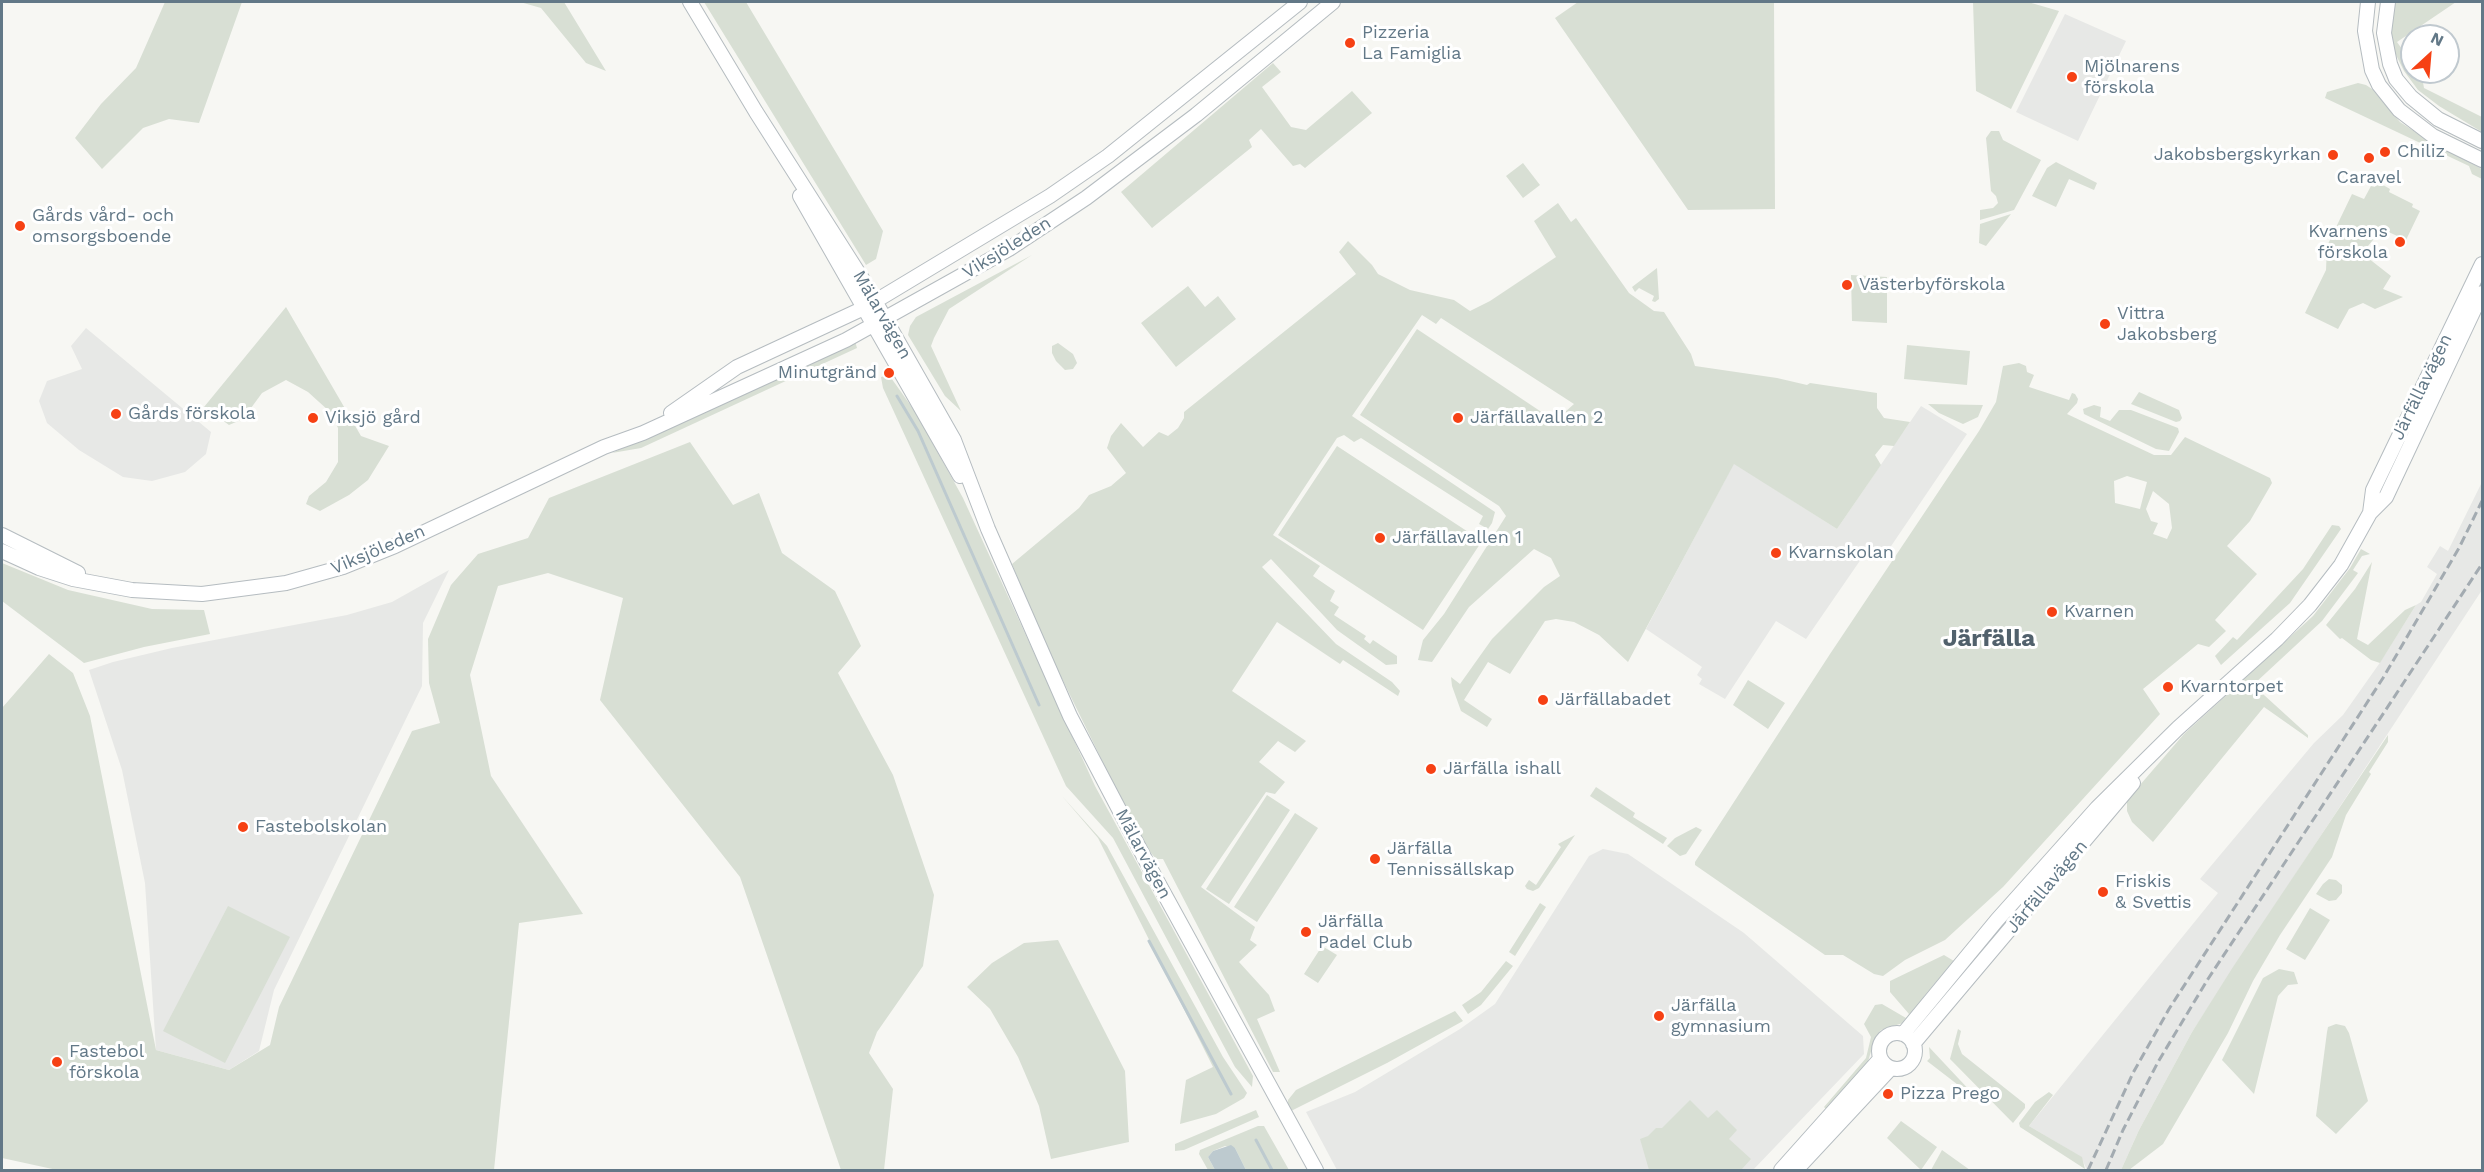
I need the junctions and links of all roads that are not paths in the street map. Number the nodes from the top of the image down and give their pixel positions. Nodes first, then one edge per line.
1 (690, 2) edge
2 (1300, 2) edge
3 (1334, 2) edge
4 (2368, 2) edge
5 (2388, 2) edge
6 (2482, 141) edge
7 (2482, 160) edge
8 (2482, 264) edge
9 (2482, 293) edge
10 (869, 305) junction
11 (880, 323) junction
12 (642, 433) junction
13 (2370, 513) junction
14 (2, 535) edge
15 (2, 550) edge
16 (96, 582) junction
17 (2178, 728) junction
18 (1903, 1034) junction
19 (1913, 1044) junction
20 (1886, 1064) junction
21 (1316, 1170) edge
22 (1781, 1170) edge
23 (1796, 1170) edge

1 - 10 street, Mälarvägen
2 - 10 street, Viksjöleden
3 - 11 street, Viksjöleden
4 - 7 street
5 - 6 street
8 - 13 street, Järfällavägen
9 - 13 street, Järfällavägen
10 - 11 street, Mälarvägen
10 - 12 street, Viksjöleden
11 - 12 street, Viksjöleden
11 - 21 street, Mälarvägen
12 - 16 street, Viksjöleden
13 - 17 street, Järfällavägen
14 - 16 street, Viksjöleden
15 - 16 street, Viksjöleden
17 - 18 street, Järfällavägen
17 - 19 street, Järfällavägen
18 - 19 street
18 - 20 street
19 - 20 street
20 - 22 street
20 - 23 street

